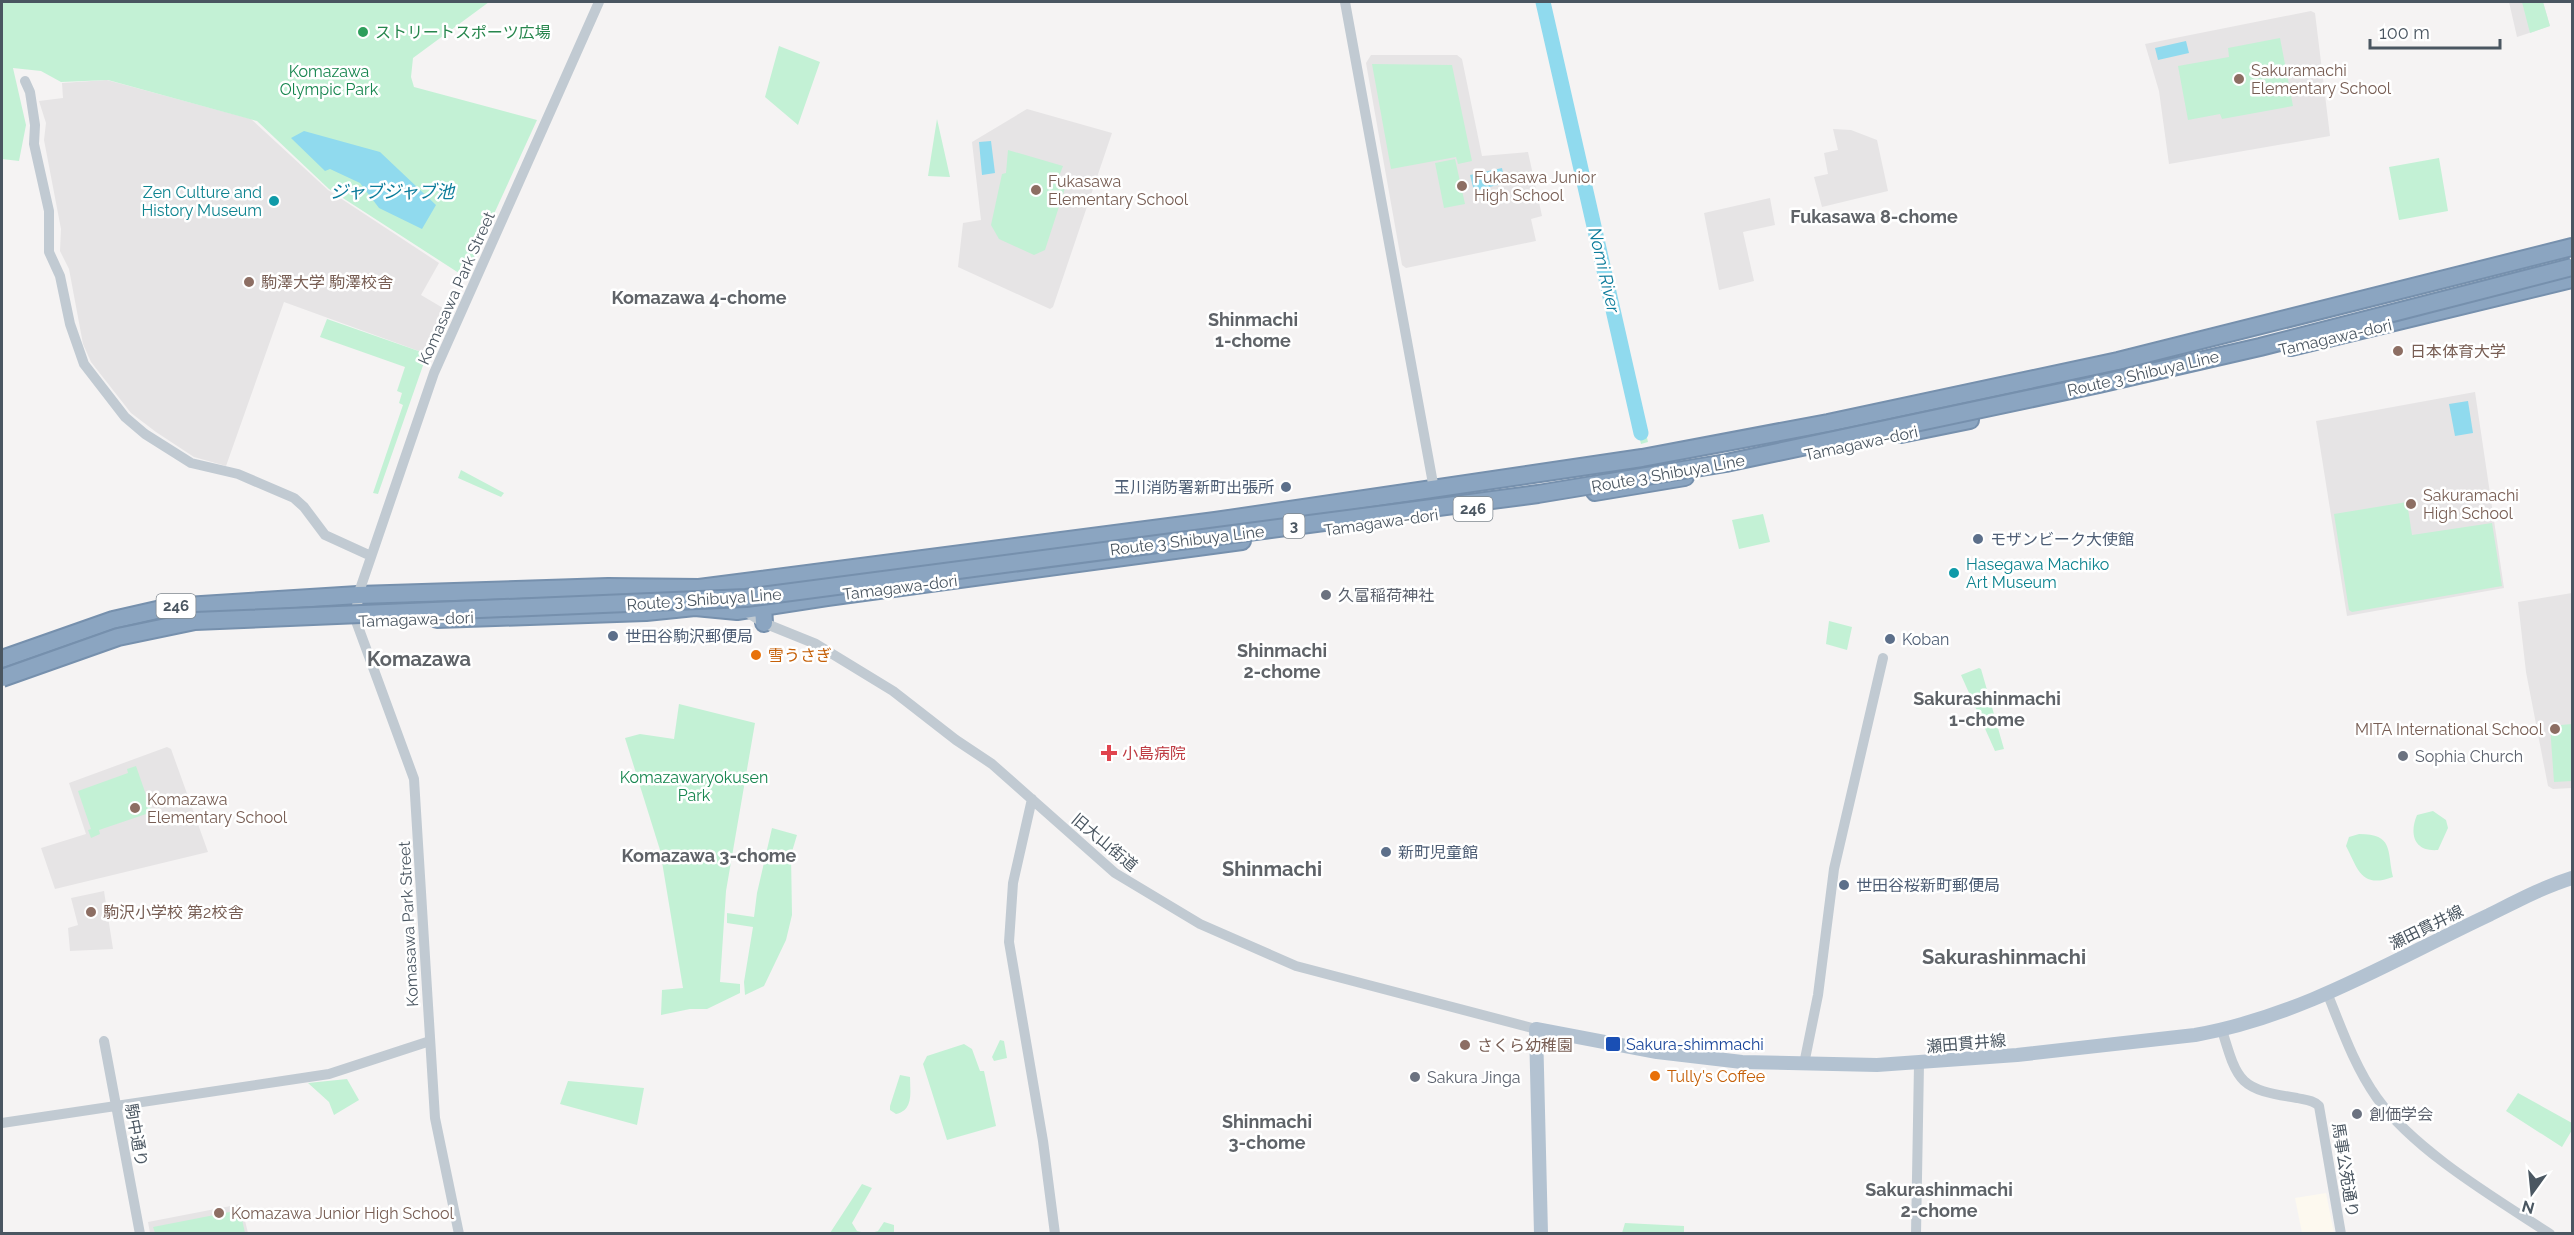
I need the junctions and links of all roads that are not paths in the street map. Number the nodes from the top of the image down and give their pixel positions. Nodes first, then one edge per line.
1 (599, 2) edge
2 (1345, 2) edge
3 (25, 81) dead end
4 (2572, 247) edge
5 (2572, 256) edge
6 (2572, 267) edge
7 (2572, 279) edge
8 (1434, 489) junction
9 (371, 556) junction
10 (699, 588) junction
11 (358, 595) junction
12 (764, 606) junction
13 (744, 610) junction
14 (356, 621) junction
15 (764, 624) junction
16 (2, 658) edge
17 (1883, 658) dead end
18 (2, 666) edge
19 (2, 678) edge
20 (2, 685) edge
21 (1032, 799) junction
22 (2572, 878) edge
23 (2328, 995) junction
24 (1536, 1029) junction
25 (2223, 1030) junction
26 (104, 1041) dead end
27 (430, 1041) junction
28 (1804, 1064) junction
29 (1919, 1064) junction
30 (117, 1106) junction
31 (2, 1123) edge
32 (2534, 1223) junction
33 (140, 1233) edge
34 (459, 1233) edge
35 (1055, 1233) edge
36 (1541, 1233) edge
37 (1916, 1233) edge
38 (2341, 1233) edge
39 (2528, 1233) edge
40 (2550, 1233) edge

1 - 9 street, Komasawa Park Street
2 - 8 street
3 - 9 street
4 - 8 highway, Tamagawa-dori / 246
5 - 18 highway, Route 3 Shibuya Line / 3
6 - 19 highway, Route 3 Shibuya Line / 3, bridge
7 - 12 highway, Tamagawa-dori / 246
8 - 10 highway, Tamagawa-dori / 246
9 - 11 street, Komasawa Park Street
10 - 11 highway, Tamagawa-dori / 246
10 - 13 street, 旧大山街道
11 - 14 street, Komasawa Park Street
11 - 16 highway, Tamagawa-dori / 246
12 - 13 highway, Tamagawa-dori / 246
12 - 15 highway
13 - 14 highway, Tamagawa-dori / 246
13 - 15 street, 旧大山街道
14 - 20 highway, Tamagawa-dori / 246
14 - 27 street, Komasawa Park Street
15 - 21 street, 旧大山街道
17 - 28 street
21 - 24 street, 旧大山街道
21 - 35 street
22 - 23 main road, 瀬田貫井線
23 - 25 main road, 瀬田貫井線
23 - 32 street
24 - 28 main road, 瀬田貫井線
24 - 36 main road
25 - 29 main road, 瀬田貫井線
25 - 38 street, 馬事公苑通り
26 - 30 street, 駒中通り
27 - 30 street
27 - 34 street, Komasawa Park Street
28 - 29 main road, 瀬田貫井線
29 - 37 street
30 - 31 street
30 - 33 street, 駒中通り
32 - 39 street
32 - 40 street

